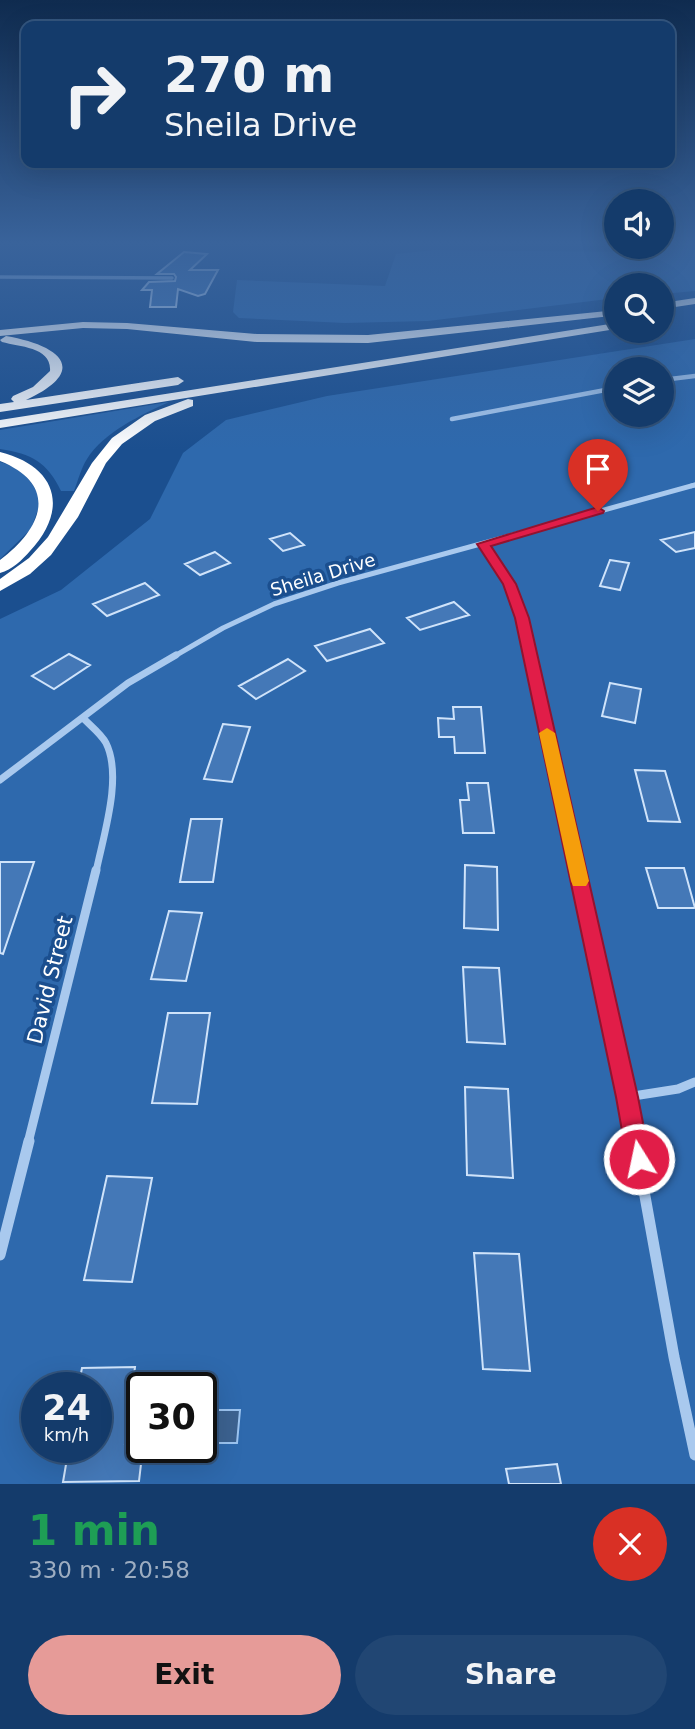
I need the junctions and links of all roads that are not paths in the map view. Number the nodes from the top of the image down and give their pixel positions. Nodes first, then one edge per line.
1 (604, 314) edge
2 (604, 315) edge
3 (604, 328) edge
4 (0, 333) edge
5 (0, 340) edge
6 (356, 353) dead end
7 (695, 376) edge
8 (192, 379) dead end
9 (674, 379) edge
10 (264, 382) junction
11 (604, 390) edge
12 (0, 406) edge
13 (452, 419) dead end
14 (0, 424) edge
15 (0, 456) edge
16 (695, 485) edge
17 (484, 544) junction
18 (0, 568) edge
19 (0, 586) edge
20 (84, 719) junction
21 (0, 780) edge
22 (695, 1082) edge
23 (627, 1097) junction
24 (0, 1255) edge
25 (695, 1455) edge

1 - 4 highway
2 - 6 highway
3 - 10 highway
5 - 12 highway
7 - 9 street
8 - 12 highway
10 - 14 highway
10 - 19 highway
11 - 13 street
15 - 18 highway
16 - 17 street, Sheila Drive
17 - 20 street, Sheila Drive
17 - 23 street
20 - 21 street, Sheila Drive
20 - 24 street, David Street
22 - 23 street
23 - 25 street

